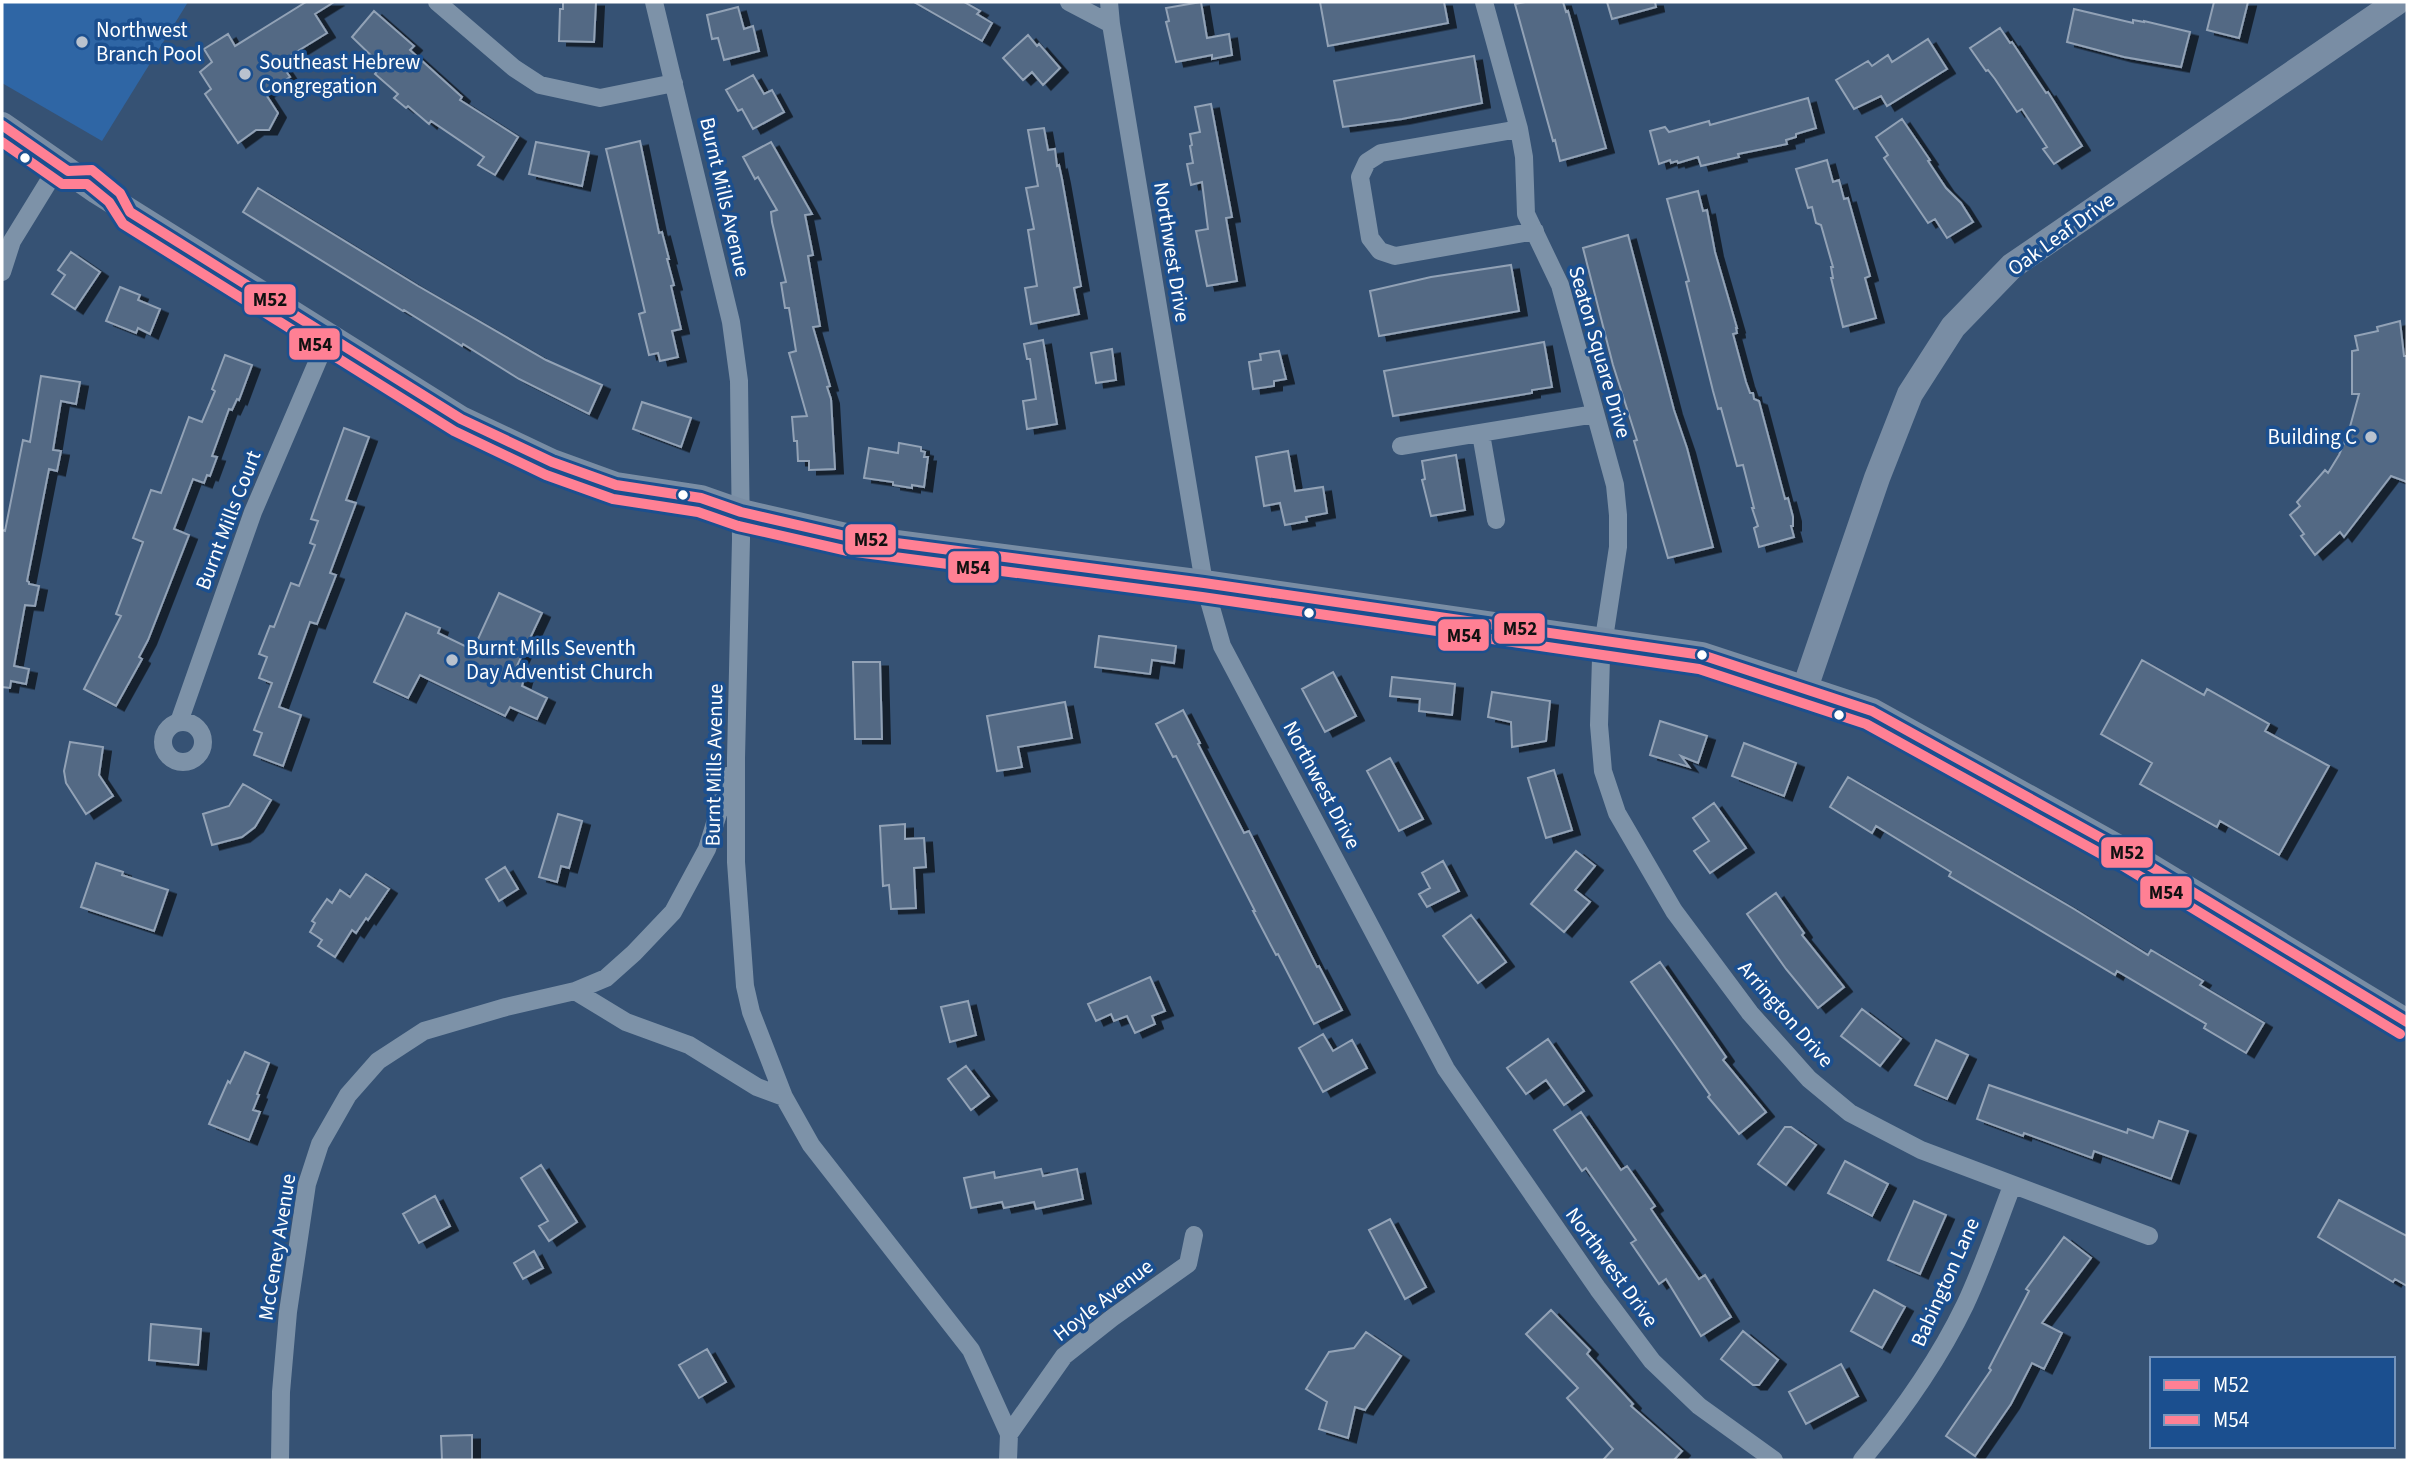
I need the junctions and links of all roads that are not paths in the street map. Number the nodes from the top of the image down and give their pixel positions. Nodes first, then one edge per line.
1 (437, 2) edge
2 (654, 2) edge
3 (1069, 2) edge
4 (1109, 2) edge
5 (1484, 2) edge
6 (2397, 2) edge
7 (1111, 24) junction
8 (674, 83) junction
9 (2, 125) edge
10 (1518, 129) junction
11 (64, 167) junction
12 (1535, 231) junction
13 (2, 272) edge
14 (328, 337) junction
15 (1595, 414) junction
16 (1481, 434) junction
17 (1401, 446) dead end
18 (741, 512) junction
19 (1496, 520) dead end
20 (1204, 583) junction
21 (1602, 639) junction
22 (1805, 688) junction
23 (179, 722) dead end
24 (736, 758) junction
25 (575, 991) junction
26 (2407, 1022) edge
27 (784, 1097) junction
28 (2012, 1186) junction
29 (1194, 1235) dead end
30 (2149, 1236) dead end
31 (1009, 1434) junction
32 (280, 1460) edge
33 (1008, 1460) edge
34 (1774, 1460) edge
35 (1862, 1460) edge

1 - 8 street
2 - 8 street, Burnt Mills Avenue
3 - 7 street
4 - 7 street, Northwest Drive
5 - 10 street, Seaton Square Drive
6 - 22 street, Oak Leaf Drive
7 - 20 street, Northwest Drive
8 - 18 street, Burnt Mills Avenue
9 - 11 street
10 - 12 street, Seaton Square Drive
10 - 12 street
11 - 13 street
11 - 14 street
12 - 15 street, Seaton Square Drive
14 - 18 street
14 - 23 street, Burnt Mills Court
15 - 16 street
15 - 21 street, Seaton Square Drive
16 - 17 street
16 - 19 street
18 - 20 street
18 - 24 street, Burnt Mills Avenue
20 - 21 street
20 - 34 street, Northwest Drive
21 - 22 street
21 - 28 street, Arrington Drive
22 - 26 street
24 - 25 street, McCeney Avenue
24 - 27 street, Burnt Mills Avenue
25 - 27 street
25 - 32 street, McCeney Avenue
27 - 31 street, Burnt Mills Avenue
28 - 30 street, Arrington Drive
28 - 35 street, Babington Lane
29 - 31 street, Hoyle Avenue
31 - 33 street, Burnt Mills Avenue

